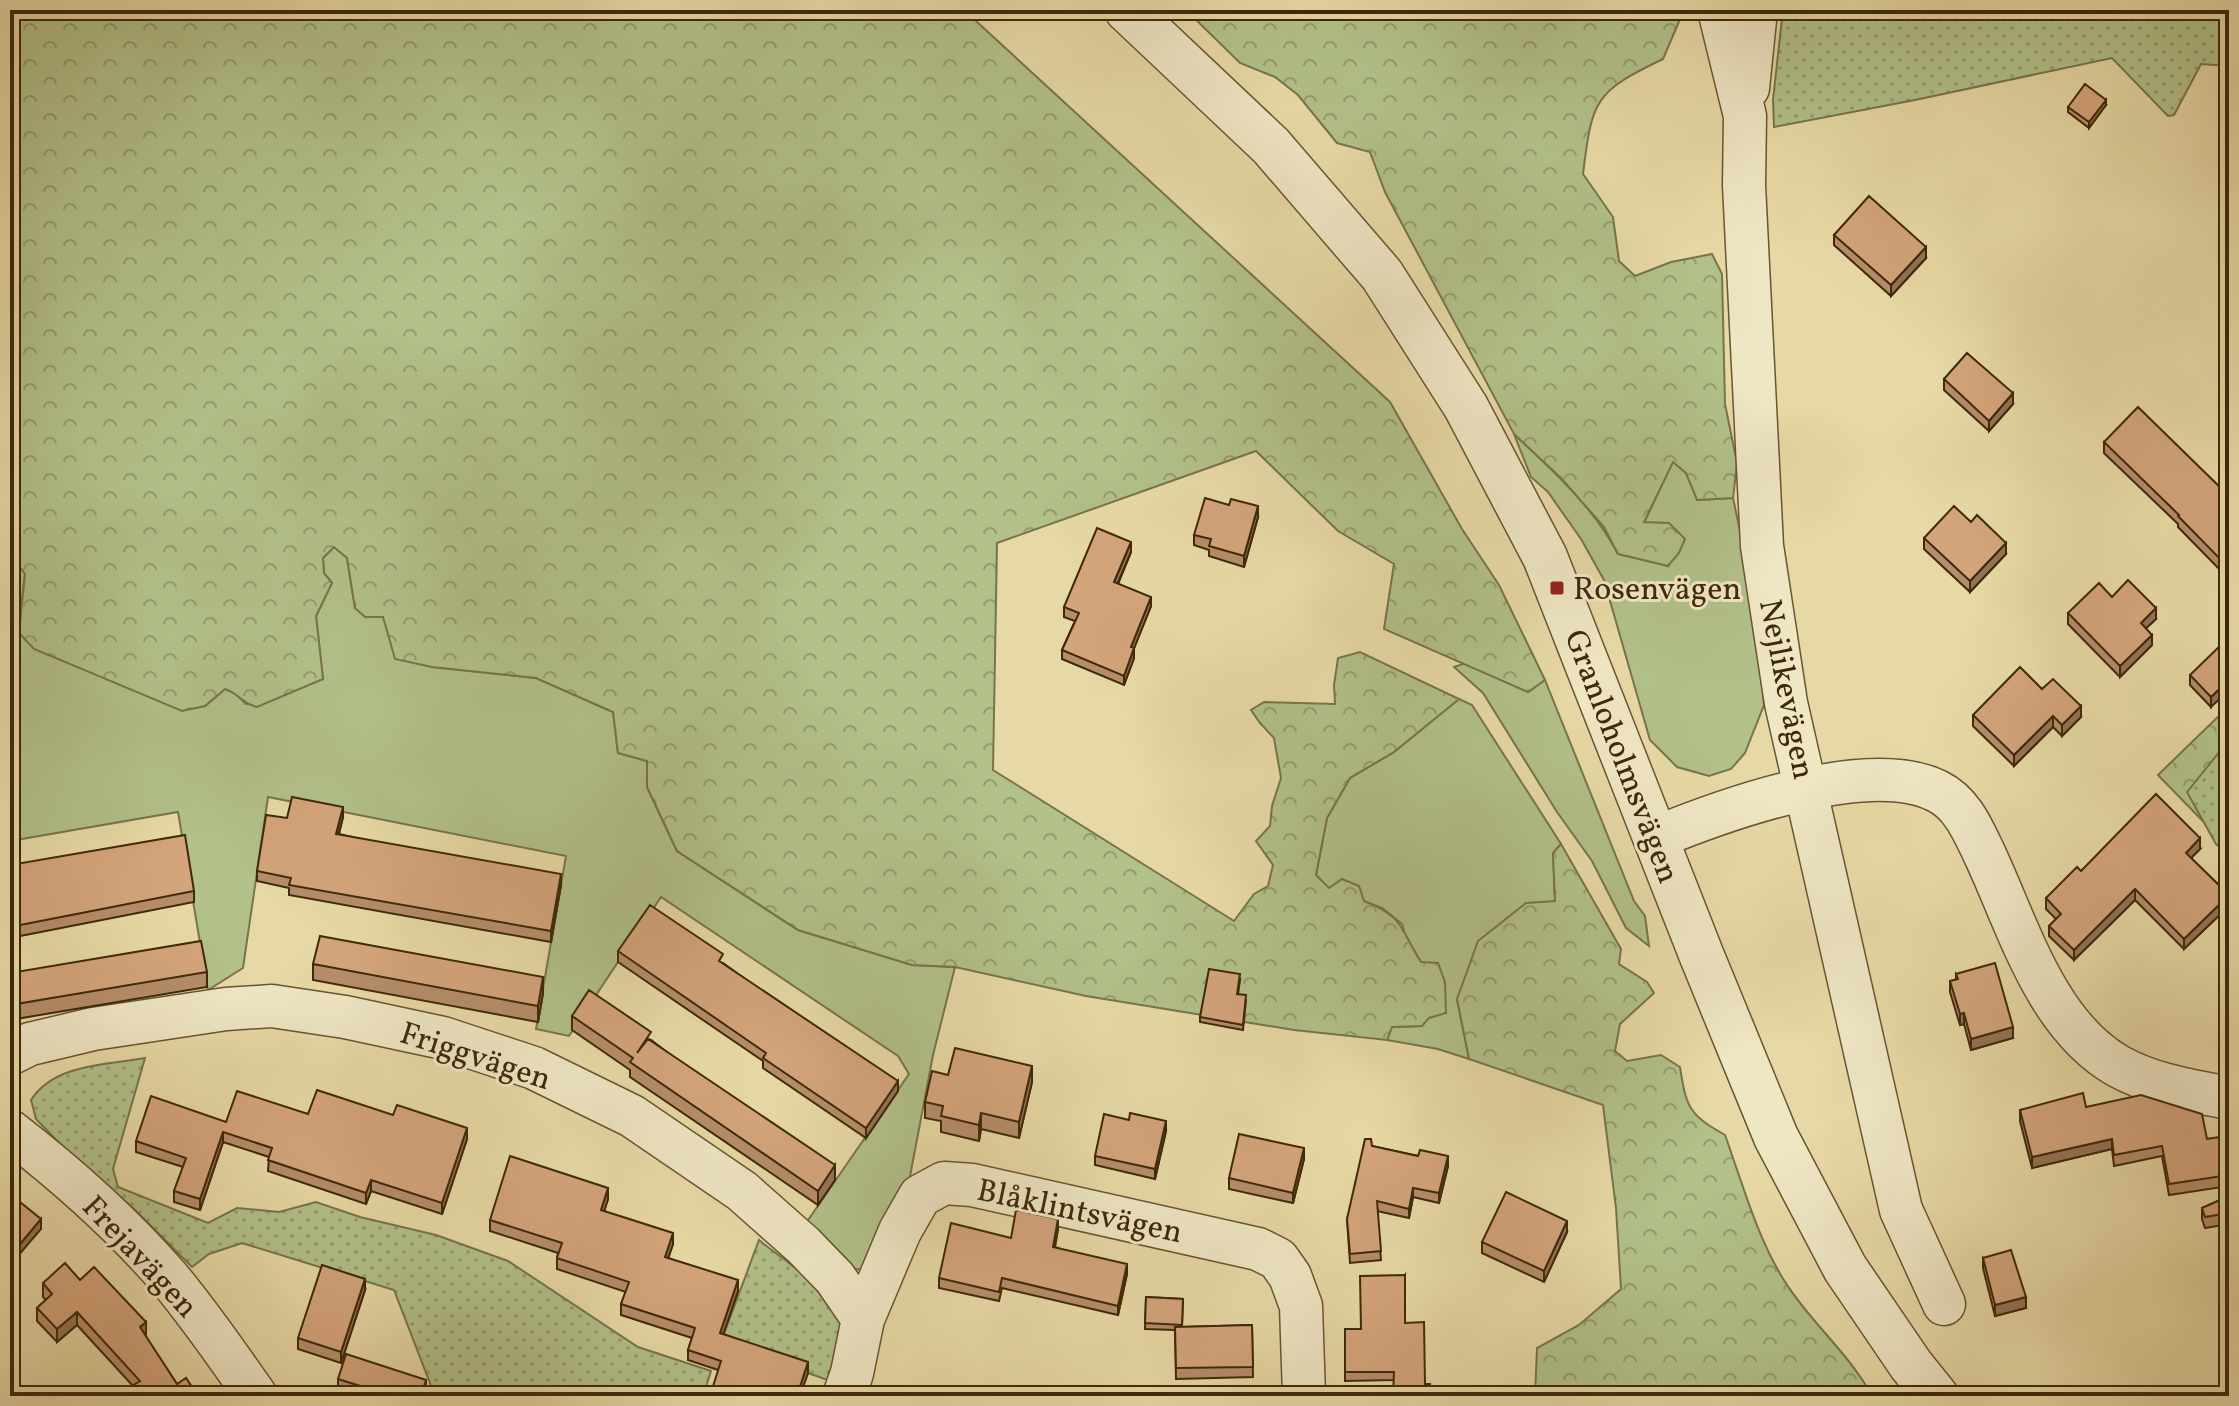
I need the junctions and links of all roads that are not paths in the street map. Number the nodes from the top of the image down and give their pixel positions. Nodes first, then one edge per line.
1 (1127, 10) edge
2 (1719, 10) edge
3 (1756, 10) edge
4 (1745, 116) junction
5 (1806, 790) junction
6 (1655, 838) junction
7 (10, 1054) edge
8 (2229, 1098) edge
9 (10, 1131) edge
10 (1944, 1304) dead end
11 (863, 1319) junction
12 (256, 1396) edge
13 (844, 1396) edge
14 (1304, 1396) edge
15 (1936, 1396) edge

1 - 6 street, Granloholmsvägen
2 - 4 street, Nejlikevägen
3 - 4 street
4 - 5 street, Nejlikevägen
5 - 6 street
5 - 8 street
5 - 10 street, Nejlikevägen
6 - 15 street, Granloholmsvägen
7 - 11 street, Friggvägen
9 - 12 street, Frejavägen
11 - 13 street, Blåklintsvägen
11 - 14 street, Blåklintsvägen

